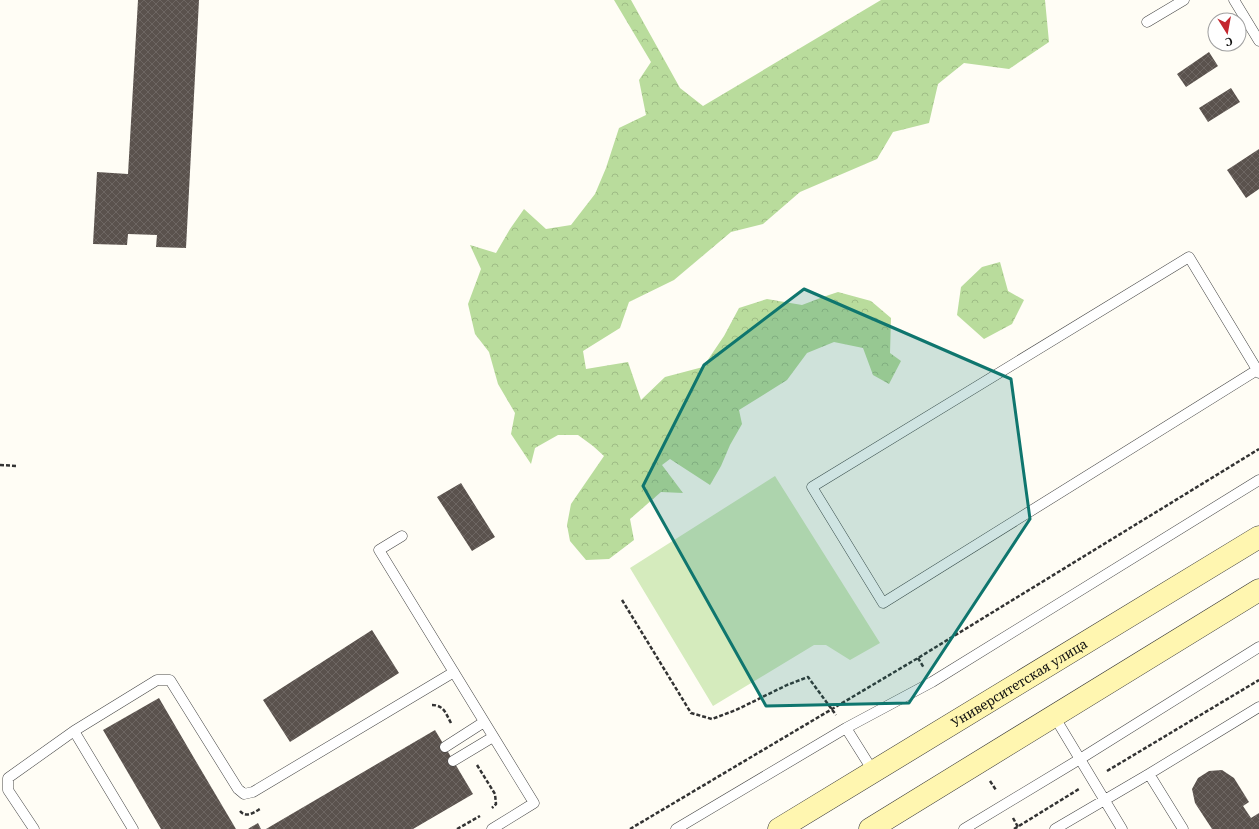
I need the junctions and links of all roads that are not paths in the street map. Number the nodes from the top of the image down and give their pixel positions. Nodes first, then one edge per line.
1 (1184, 0) edge
2 (1234, 0) edge
3 (1147, 22) dead end
4 (1259, 41) edge
5 (1258, 371) edge
6 (1259, 480) edge
7 (402, 536) dead end
8 (1259, 537) edge
9 (1259, 590) edge
10 (1259, 647) edge
11 (454, 672) junction
12 (1259, 707) edge
13 (1054, 716) junction
14 (484, 722) junction
15 (846, 728) junction
16 (74, 731) junction
17 (493, 737) junction
18 (445, 747) dead end
19 (1080, 759) junction
20 (453, 761) dead end
21 (873, 771) junction
22 (1149, 774) junction
23 (1105, 800) junction
24 (34, 829) edge
25 (133, 829) edge
26 (492, 829) edge
27 (676, 829) edge
28 (779, 829) edge
29 (870, 829) edge
30 (964, 829) edge
31 (1055, 829) edge
32 (1122, 829) edge
33 (1183, 829) edge

1 - 3 lane
2 - 4 lane
5 - 5 lane
6 - 15 lane
7 - 11 lane
8 - 21 main road, Университетская улица
9 - 13 main road
10 - 19 lane
11 - 14 lane
11 - 16 lane
12 - 22 lane
13 - 19 lane
13 - 29 main road
14 - 17 lane
14 - 18 lane
15 - 21 lane
15 - 27 lane
16 - 24 lane
16 - 25 lane
17 - 20 lane
17 - 26 lane
19 - 23 lane
19 - 30 lane
21 - 28 main road, Университетская улица
22 - 23 lane
22 - 33 lane
23 - 31 lane
23 - 32 lane

